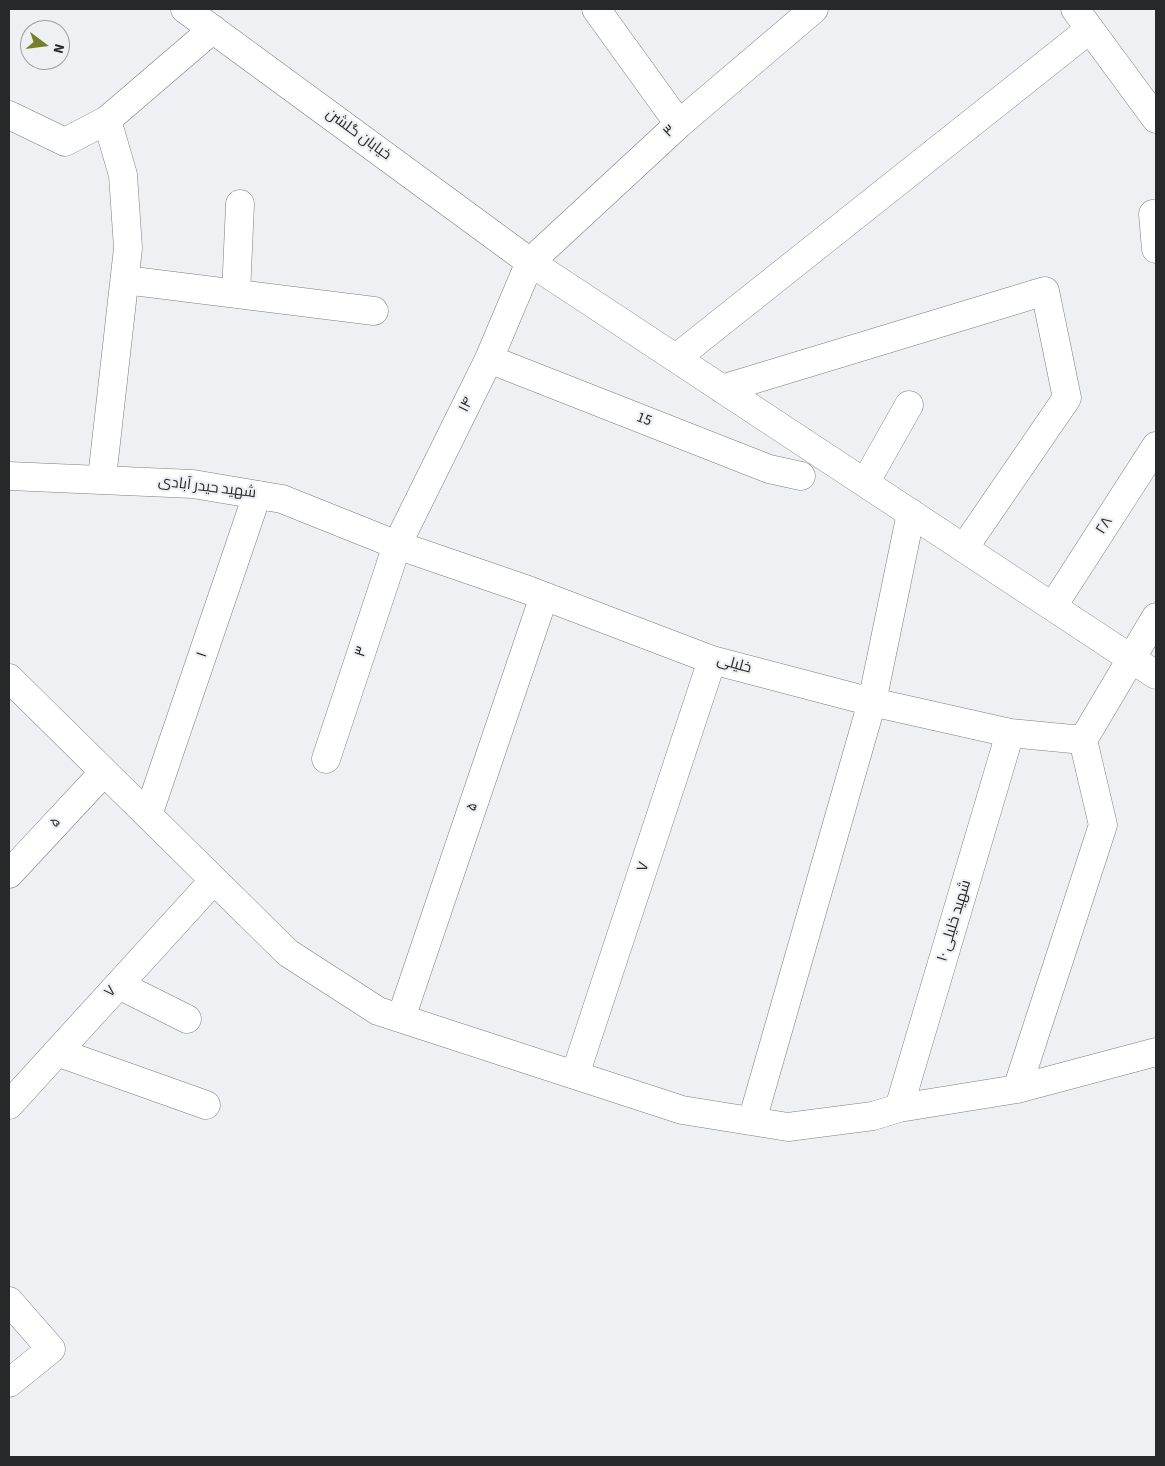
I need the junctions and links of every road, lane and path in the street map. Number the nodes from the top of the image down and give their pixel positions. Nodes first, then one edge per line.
1 (185, 9) edge
2 (596, 9) edge
3 (814, 9) edge
4 (1083, 19) edge
5 (213, 29) junction
6 (9, 115) edge
7 (1156, 118) edge
8 (107, 120) junction
9 (679, 124) junction
10 (240, 204) dead end
11 (1153, 214) dead end
12 (1156, 249) edge
13 (530, 262) junction
14 (125, 280) junction
15 (236, 294) junction
16 (374, 312) dead end
17 (676, 358) junction
18 (489, 359) junction
19 (722, 389) junction
20 (909, 405) dead end
21 (1156, 446) edge
22 (9, 476) edge
23 (801, 476) dead end
24 (102, 478) junction
25 (865, 483) junction
26 (257, 495) junction
27 (911, 513) junction
28 (397, 545) junction
29 (964, 548) junction
30 (544, 596) junction
31 (1053, 606) junction
32 (1156, 617) edge
33 (1131, 658) junction
34 (712, 660) junction
35 (1156, 674) edge
36 (9, 678) edge
37 (872, 702) junction
38 (1010, 733) junction
39 (1083, 740) junction
40 (326, 759) dead end
41 (104, 772) junction
42 (148, 815) junction
43 (9, 874) edge
44 (214, 880) junction
45 (119, 984) junction
46 (401, 1018) junction
47 (187, 1019) dead end
48 (57, 1052) junction
49 (1156, 1052) edge
50 (575, 1075) junction
51 (1017, 1089) junction
52 (9, 1105) edge
53 (206, 1106) dead end
54 (898, 1108) junction
55 (752, 1121) junction
56 (9, 1301) edge
57 (9, 1383) edge

1 - 5 street, خیابان گلشن
2 - 9 street
3 - 9 street, ۳
4 - 7 street
4 - 17 street
5 - 8 street
5 - 13 street, خیابان گلشن
6 - 8 street
8 - 14 street
9 - 13 street, ۳
10 - 15 street
11 - 12 street
13 - 17 street, خیابان گلشن
13 - 18 street, ۱۴
14 - 15 street
14 - 24 street
15 - 16 street
17 - 19 street, خیابان گلشن
18 - 23 street, 15
18 - 28 street, ۱۴
19 - 25 street, خیابان گلشن
19 - 29 street
20 - 25 street
21 - 31 street, ۲۸
22 - 24 street, شهید حیدر آبادی
24 - 26 street, شهید حیدر آبادی
25 - 27 street, خیابان گلشن
26 - 28 street, شهید حیدر آبادی
26 - 42 street, ۱
27 - 29 street, خیابان گلشن
27 - 37 street
28 - 30 street, خلیلی
28 - 40 street, ۳
29 - 31 street, خیابان گلشن
30 - 34 street, خلیلی
30 - 46 street, ۵
31 - 33 street, خیابان گلشن
32 - 33 street
33 - 35 street, خیابان گلشن
33 - 39 street
34 - 37 street, خلیلی
34 - 50 street, ۷
36 - 41 street
37 - 38 street, خلیلی
37 - 55 street
38 - 39 street, خلیلی
38 - 54 street, شهید خلیلی ۱۰
39 - 51 street
41 - 42 street
41 - 43 street, ۵
42 - 44 street
44 - 45 street, ۷
44 - 46 street
45 - 47 street
45 - 48 street, ۷
46 - 50 street
48 - 52 street, ۷
48 - 53 street
49 - 51 street
50 - 55 street
51 - 54 street
54 - 55 street
56 - 57 street

